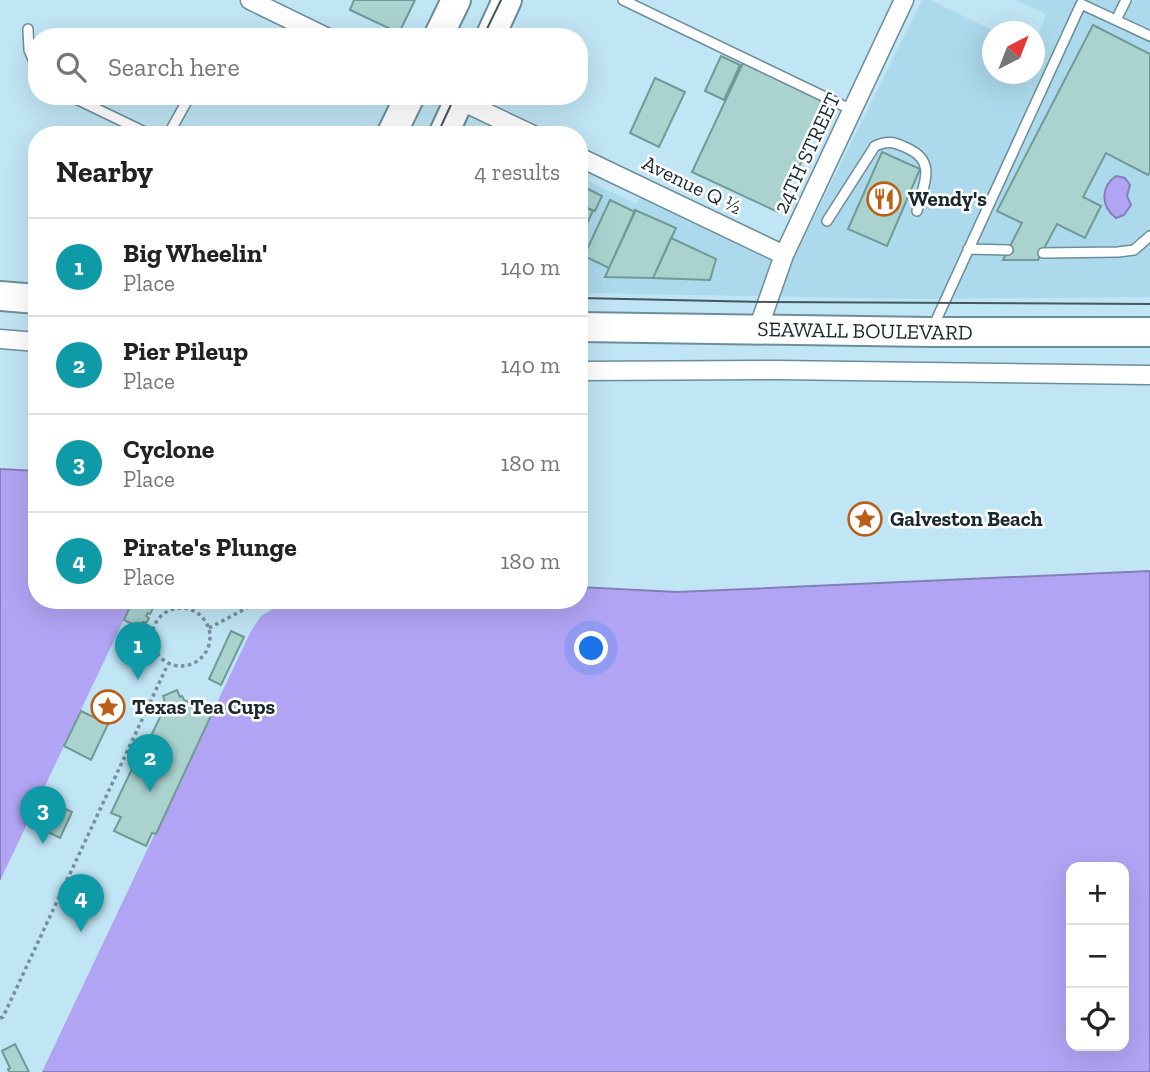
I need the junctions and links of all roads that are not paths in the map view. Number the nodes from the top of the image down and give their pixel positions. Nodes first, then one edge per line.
1 (250, 0) edge
2 (456, 0) edge
3 (507, 0) edge
4 (624, 0) edge
5 (904, 0) edge
6 (1126, 0) edge
7 (1081, 2) edge
8 (1116, 20) junction
9 (308, 28) edge
10 (442, 28) edge
11 (494, 28) edge
12 (1150, 36) edge
13 (89, 105) edge
14 (185, 105) edge
15 (406, 105) edge
16 (454, 105) edge
17 (473, 105) edge
18 (852, 110) junction
19 (132, 126) edge
20 (174, 126) edge
21 (395, 126) edge
22 (446, 126) edge
23 (515, 126) edge
24 (588, 161) edge
25 (917, 212) dead end
26 (827, 222) dead end
27 (1150, 236) edge
28 (968, 249) junction
29 (1008, 250) dead end
30 (1043, 253) dead end
31 (784, 255) junction
32 (0, 296) edge
33 (28, 298) edge
34 (588, 327) edge
35 (758, 329) junction
36 (930, 332) junction
37 (1150, 332) edge
38 (0, 339) edge
39 (28, 341) edge
40 (588, 371) edge
41 (1150, 376) edge

1 - 9 street
2 - 10 main road
3 - 11 main road
4 - 18 lane
5 - 18 street, 24TH STREET
6 - 8 lane
7 - 8 lane
7 - 28 lane
8 - 12 lane
13 - 19 lane
14 - 20 lane
15 - 21 main road
16 - 22 main road
17 - 23 street
18 - 31 street, 24TH STREET
24 - 31 street, Avenue Q ½
25 - 26 lane
27 - 30 lane
28 - 29 lane
28 - 36 lane
31 - 35 street, 24TH STREET
32 - 33 main road
34 - 35 main road, SEAWALL BOULEVARD
35 - 36 main road, SEAWALL BOULEVARD
36 - 37 main road, SEAWALL BOULEVARD
38 - 39 street
40 - 41 street

